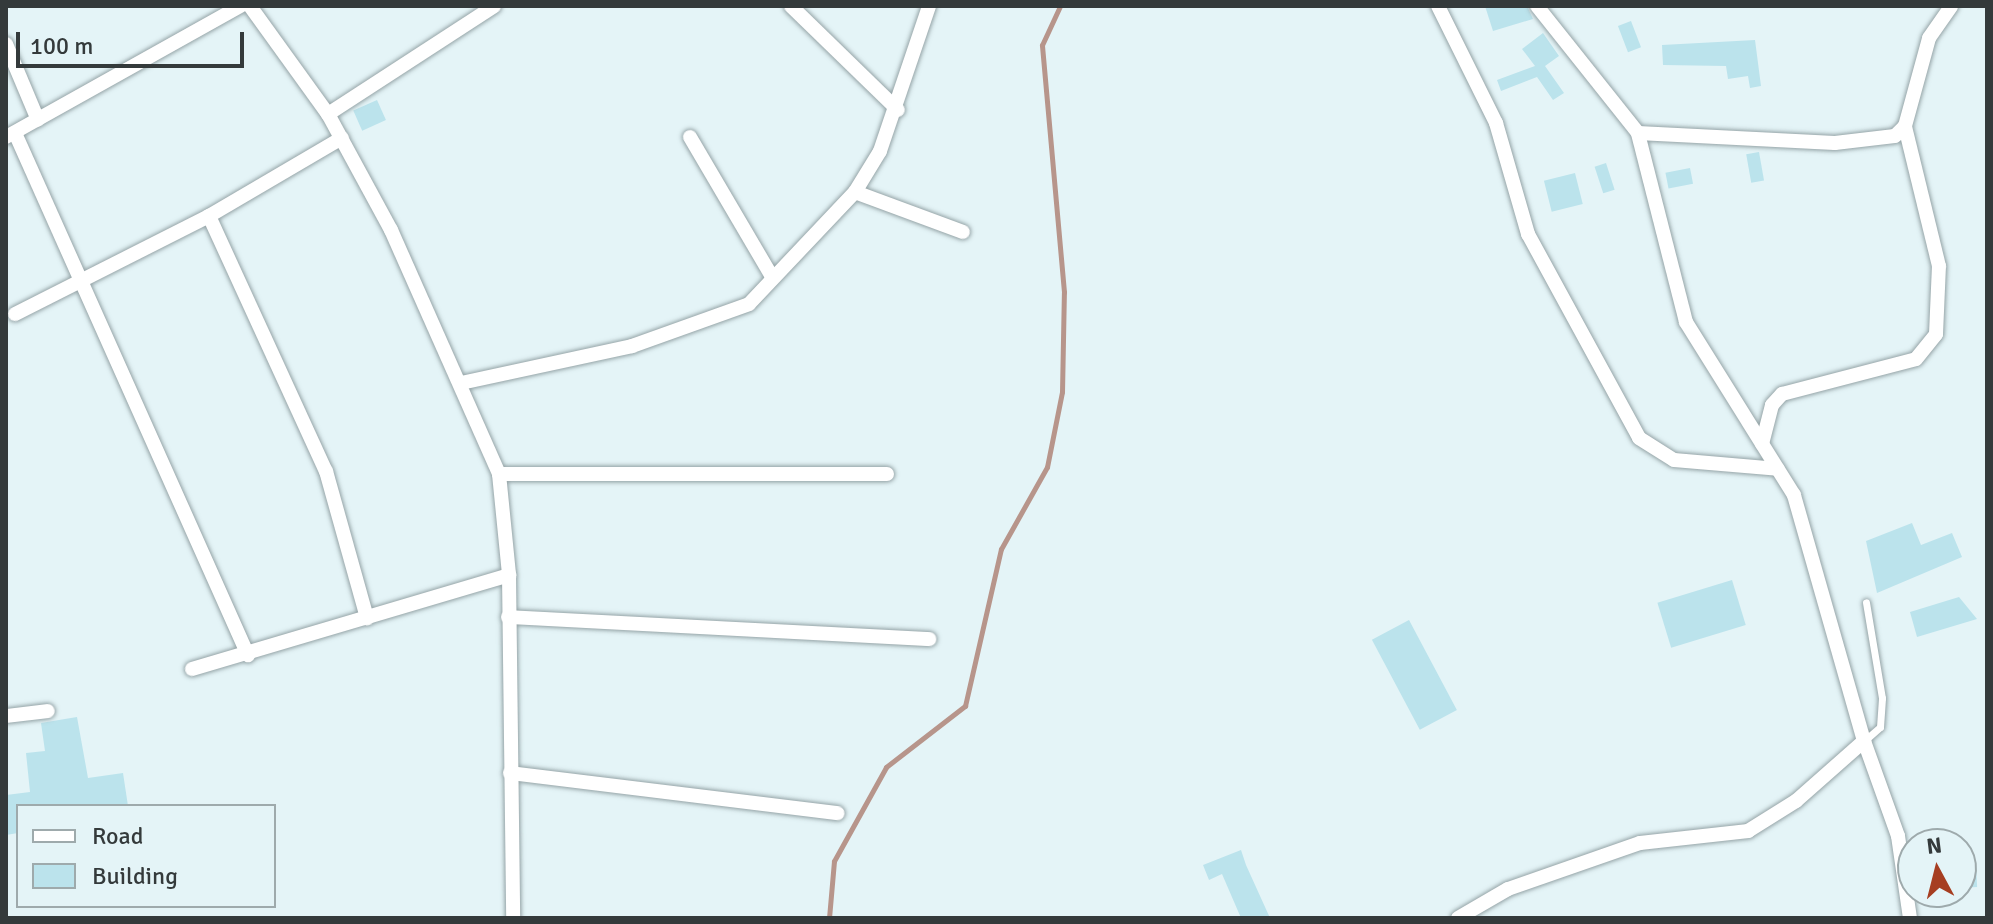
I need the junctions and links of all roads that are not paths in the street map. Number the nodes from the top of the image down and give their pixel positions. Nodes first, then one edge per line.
1 (240, 6) edge
2 (250, 6) edge
3 (494, 6) edge
4 (791, 6) edge
5 (929, 6) edge
6 (1438, 6) edge
7 (1537, 6) edge
8 (1951, 6) edge
9 (6, 44) edge
10 (898, 110) junction
11 (328, 114) junction
12 (38, 120) junction
13 (1905, 126) junction
14 (1638, 133) junction
15 (10, 135) edge
16 (690, 137) dead end
17 (342, 138) junction
18 (855, 192) junction
19 (209, 216) junction
20 (963, 232) dead end
21 (771, 275) junction
22 (84, 282) junction
23 (15, 314) dead end
24 (461, 383) junction
25 (1762, 444) junction
26 (1778, 469) junction
27 (499, 474) junction
28 (887, 474) dead end
29 (509, 575) junction
30 (1866, 602) dead end
31 (508, 617) junction
32 (367, 618) junction
33 (929, 639) dead end
34 (248, 655) junction
35 (192, 669) dead end
36 (48, 711) dead end
37 (6, 716) edge
38 (1864, 741) junction
39 (510, 773) junction
40 (838, 813) dead end
41 (513, 918) edge
42 (1458, 918) edge
43 (1910, 918) edge

1 - 12 street
2 - 11 street
3 - 11 street
4 - 10 street
5 - 10 street
6 - 26 street
7 - 14 street
8 - 13 street
9 - 12 street
10 - 18 street
11 - 17 street
12 - 15 street
13 - 14 street
13 - 25 street
14 - 25 street
15 - 22 street
16 - 21 street
17 - 19 street
17 - 24 street
18 - 20 street
18 - 21 street
19 - 22 street
19 - 32 street
21 - 24 street
22 - 23 street
22 - 34 street
24 - 27 street
25 - 26 street
26 - 38 street
27 - 28 street
27 - 29 street
29 - 31 street
29 - 32 street
30 - 38 lane
31 - 33 street
31 - 39 street
32 - 34 street
34 - 35 street
36 - 37 street
38 - 42 street
38 - 43 street
39 - 40 street
39 - 41 street

